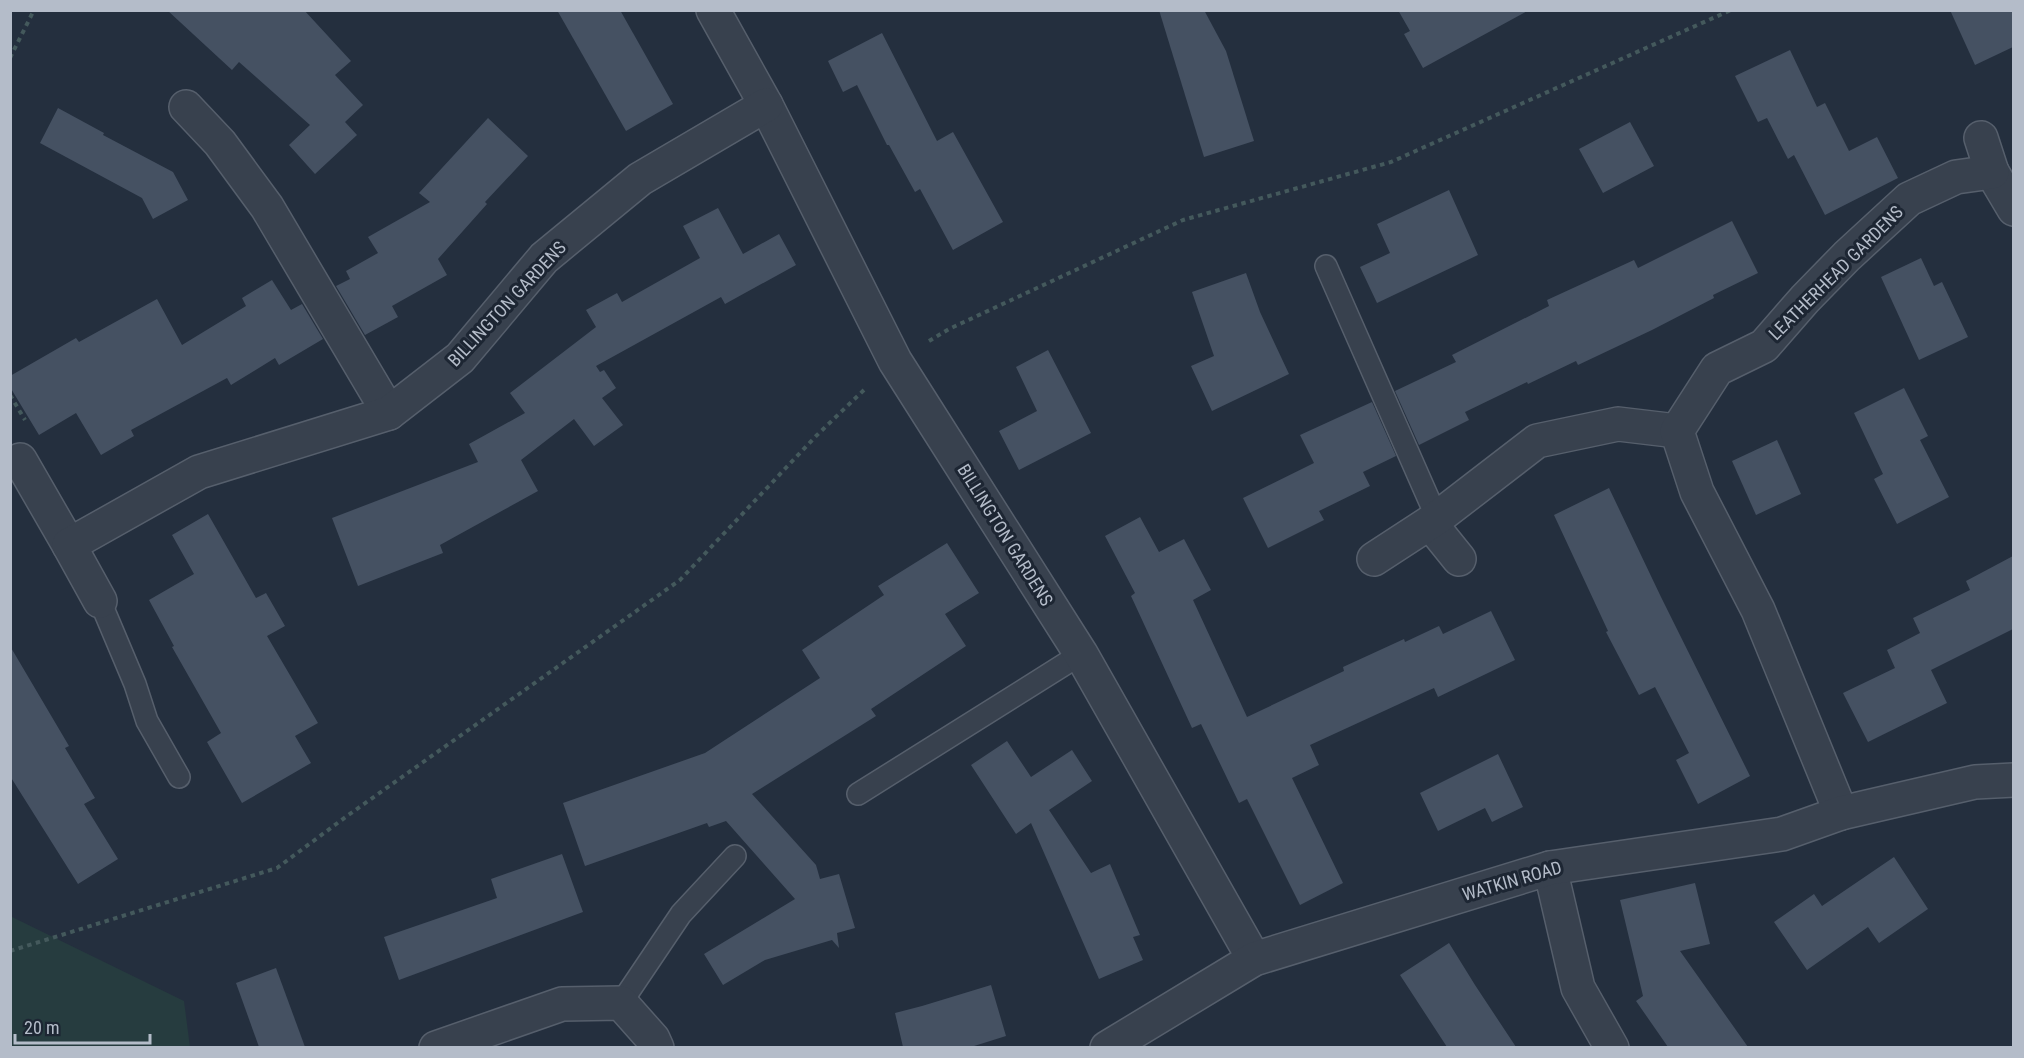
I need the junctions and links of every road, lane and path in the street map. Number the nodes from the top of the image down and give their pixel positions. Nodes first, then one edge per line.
1 (34, 10) edge
2 (713, 10) edge
3 (1731, 10) edge
4 (10, 58) edge
5 (766, 105) junction
6 (186, 107) dead end
7 (1981, 138) dead end
8 (1992, 172) junction
9 (2013, 209) edge
10 (1326, 266) dead end
11 (895, 361) junction
12 (389, 413) junction
13 (1677, 431) junction
14 (20, 460) dead end
15 (1433, 520) junction
16 (69, 545) junction
17 (1374, 558) dead end
18 (1459, 559) dead end
19 (100, 601) joint
20 (1081, 654) junction
21 (179, 777) dead end
22 (2013, 780) edge
23 (858, 794) dead end
24 (1840, 813) junction
25 (735, 856) dead end
26 (1550, 868) junction
27 (10, 951) edge
28 (1254, 960) junction
29 (621, 1003) junction
30 (436, 1047) edge
31 (657, 1047) edge
32 (1107, 1047) edge
33 (1612, 1047) edge

1 - 4 path
2 - 5 street, BILLINGTON GARDENS
3 - 11 path
5 - 11 street, BILLINGTON GARDENS
5 - 12 street, BILLINGTON GARDENS
6 - 12 street
7 - 8 street
8 - 9 street
8 - 13 street, LEATHERHEAD GARDENS
10 - 15 lane
11 - 20 street, BILLINGTON GARDENS
11 - 27 path
12 - 16 street, BILLINGTON GARDENS
13 - 15 street
13 - 24 street
14 - 16 street
15 - 17 street
15 - 18 street
16 - 19 street
19 - 21 lane
20 - 23 lane
20 - 28 street, BILLINGTON GARDENS
22 - 24 street, WATKIN ROAD
24 - 26 street, WATKIN ROAD
25 - 29 lane
26 - 28 street, WATKIN ROAD
26 - 33 street
28 - 32 street, WATKIN ROAD
29 - 30 street
29 - 31 street

